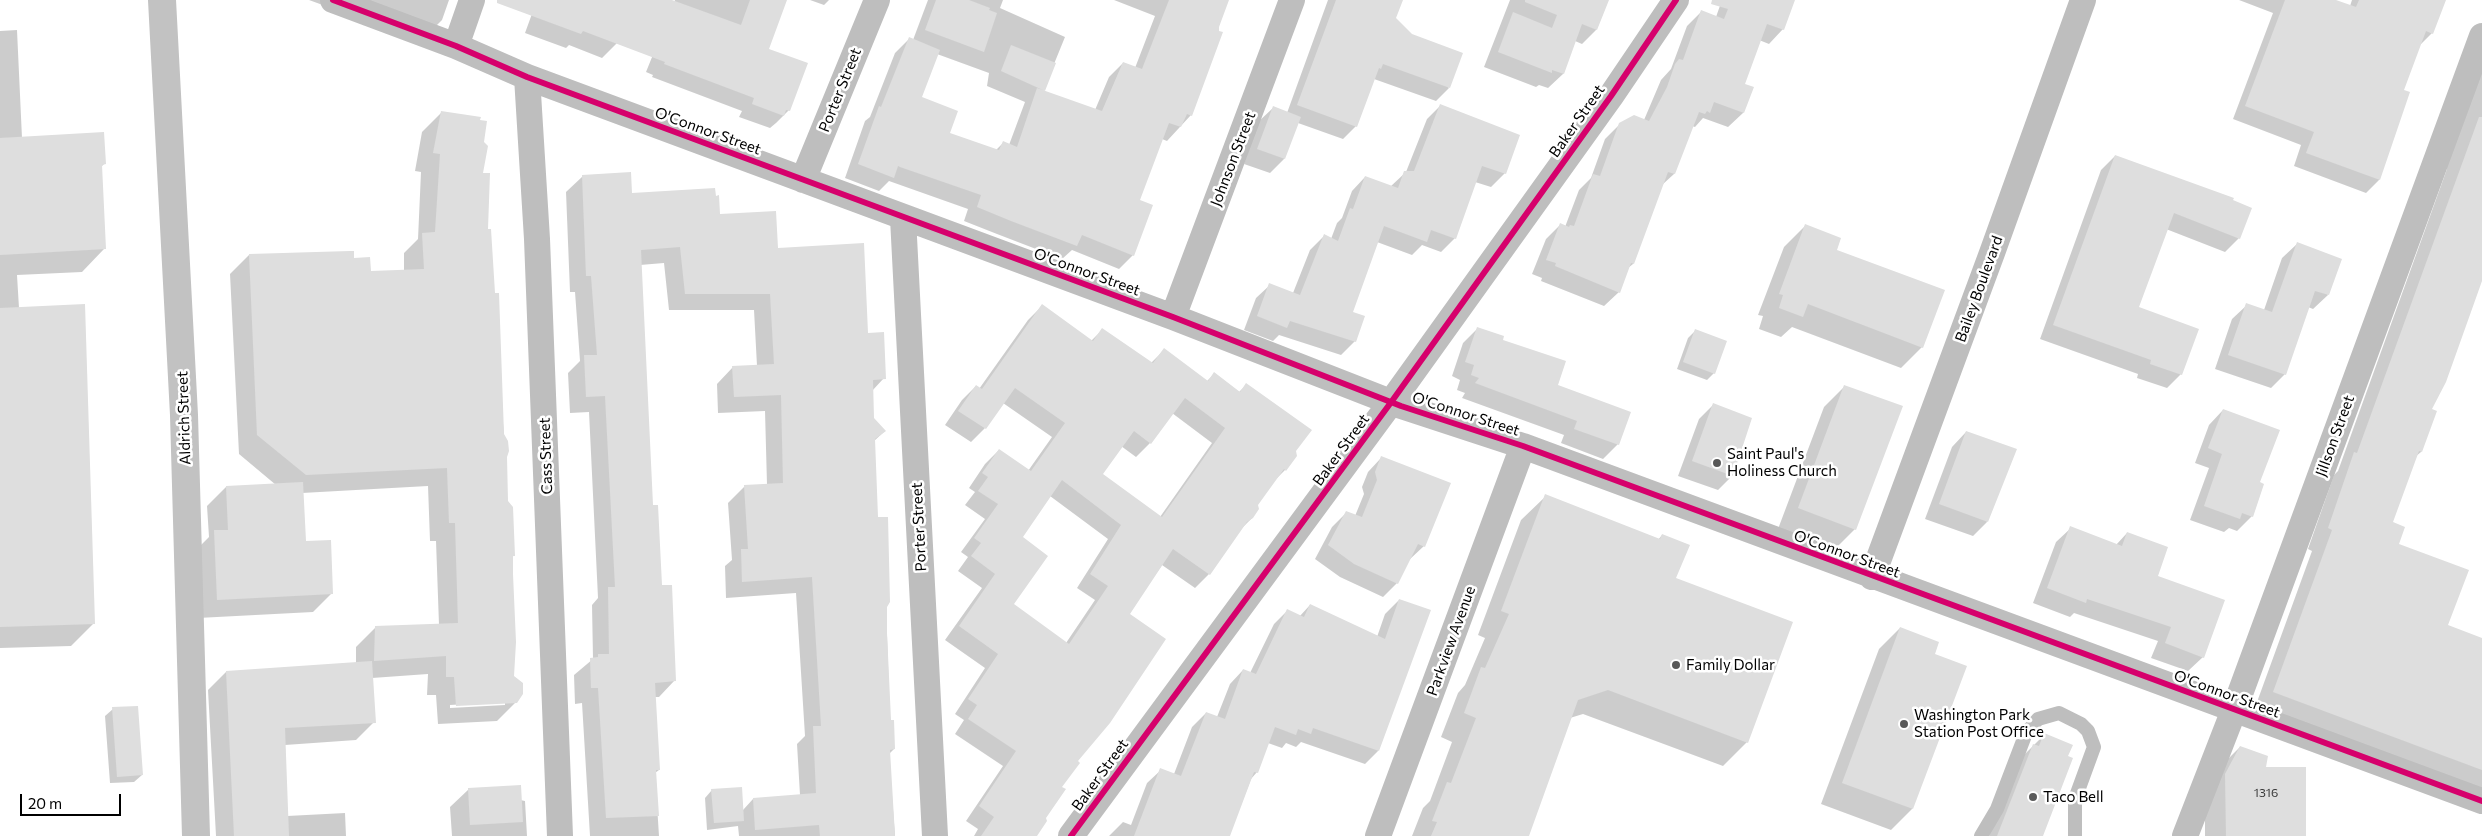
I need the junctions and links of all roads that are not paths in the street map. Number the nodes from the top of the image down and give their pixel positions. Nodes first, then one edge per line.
1 (162, 0) edge
2 (333, 0) edge
3 (472, 0) edge
4 (877, 0) edge
5 (1292, 0) edge
6 (1676, 0) edge
7 (2083, 0) edge
8 (2482, 36) edge
9 (456, 46) junction
10 (527, 77) junction
11 (803, 180) junction
12 (903, 218) junction
13 (1173, 317) junction
14 (1392, 401) junction
15 (1523, 446) junction
16 (1872, 577) junction
17 (2234, 710) junction
18 (2482, 801) edge
19 (196, 836) edge
20 (560, 836) edge
21 (935, 836) edge
22 (1071, 836) edge
23 (1378, 836) edge
24 (1981, 836) edge
25 (2075, 836) edge
26 (2185, 836) edge

1 - 19 street, Aldrich Street
2 - 9 street, O'Connor Street
3 - 9 street
4 - 11 street, Porter Street
5 - 13 street, Johnson Street
6 - 14 street, Baker Street
7 - 16 street, Bailey Boulevard
8 - 17 street, Jillson Street
9 - 10 street, O'Connor Street
10 - 11 street, O'Connor Street
10 - 20 street, Cass Street
11 - 12 street, O'Connor Street
12 - 13 street, O'Connor Street
12 - 21 street, Porter Street
13 - 14 street, O'Connor Street
14 - 15 street, O'Connor Street
14 - 22 street, Baker Street
15 - 16 street, O'Connor Street
15 - 23 street, Parkview Avenue
16 - 17 street, O'Connor Street
17 - 18 street, O'Connor Street
17 - 26 street, Jillson Street
24 - 25 lane

